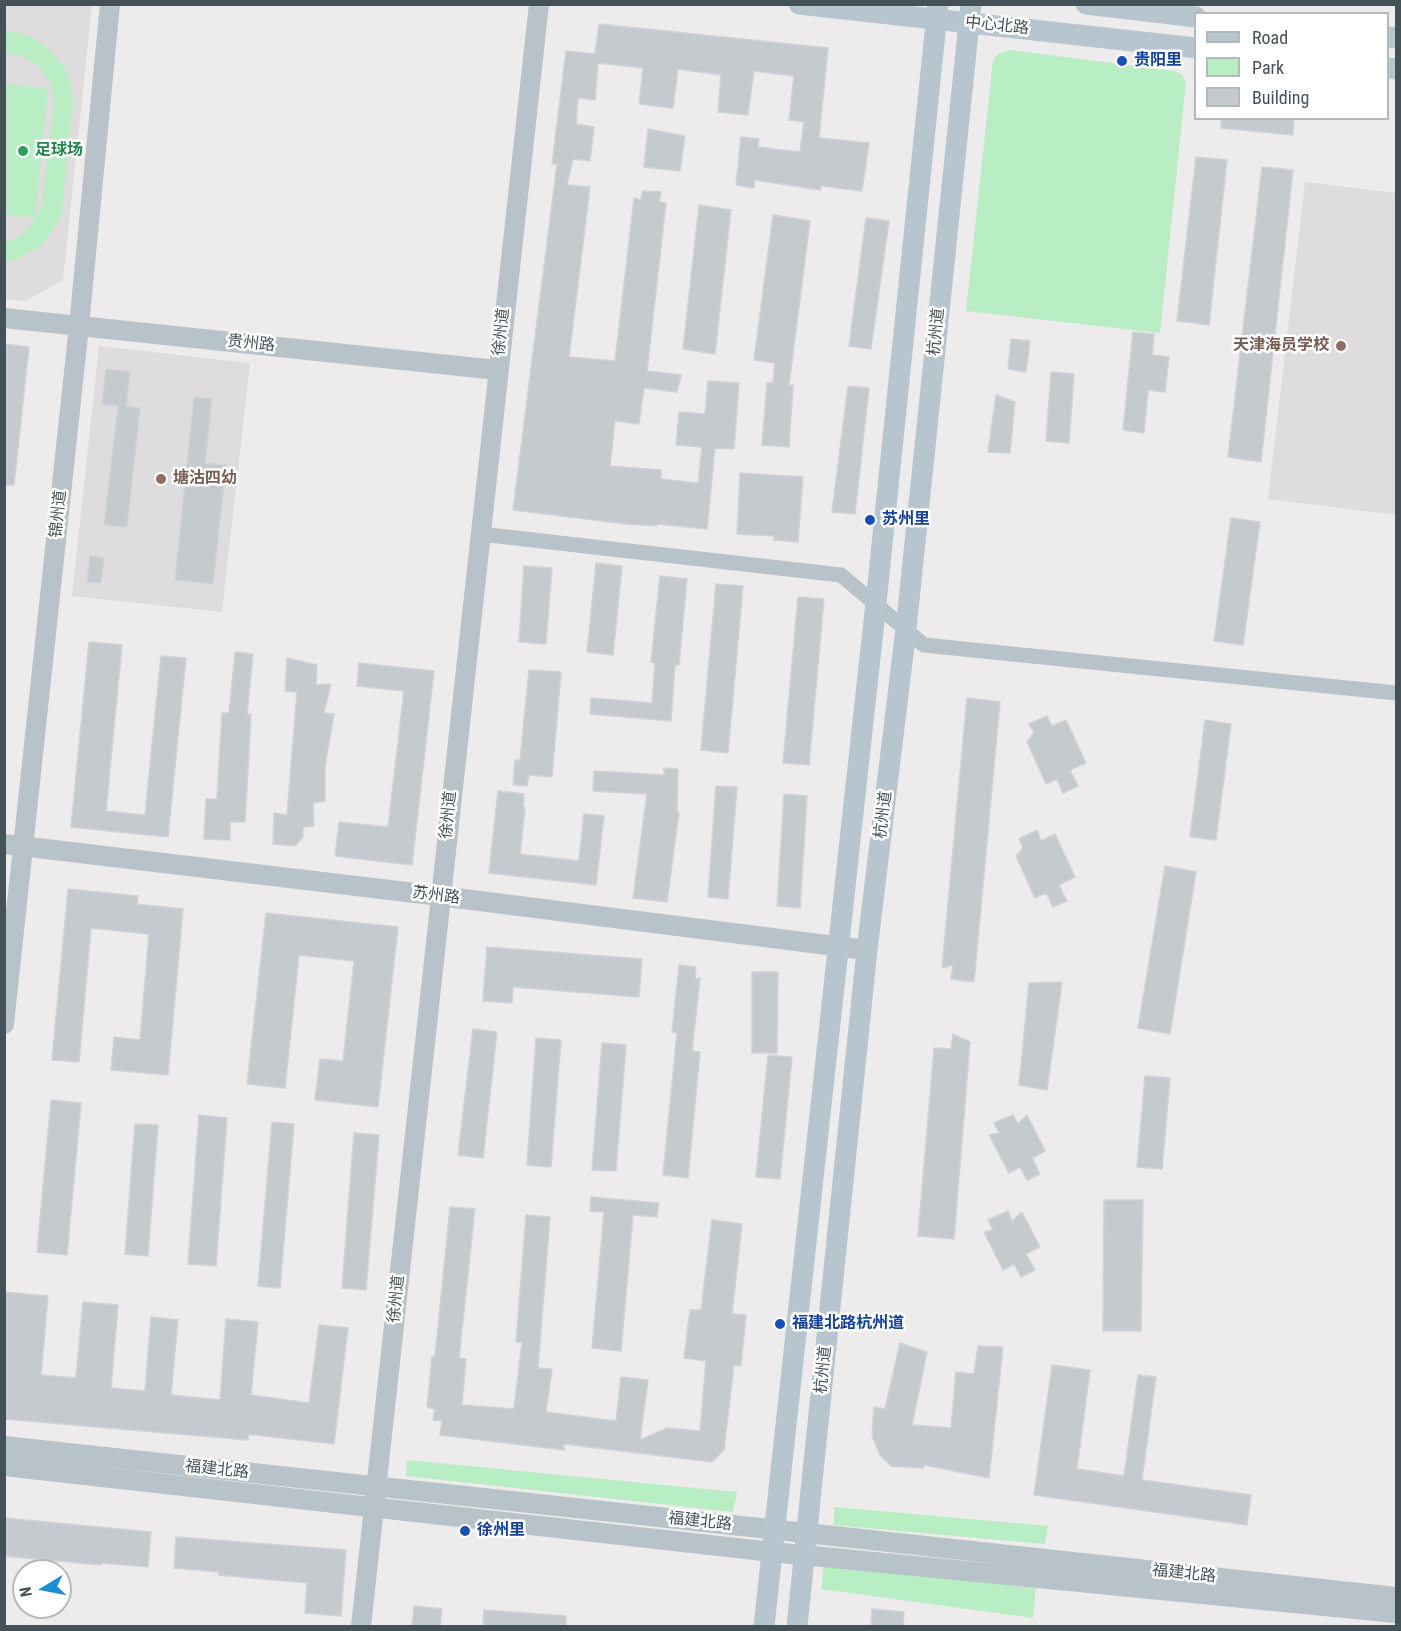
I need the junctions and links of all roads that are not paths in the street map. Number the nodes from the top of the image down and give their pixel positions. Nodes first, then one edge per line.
1 (110, 4) edge
2 (539, 4) edge
3 (799, 4) edge
4 (1086, 4) edge
5 (952, 10) edge
6 (897, 15) junction
7 (1194, 16) edge
8 (1194, 48) edge
9 (933, 59) junction
10 (4, 318) edge
11 (79, 326) junction
12 (497, 370) junction
13 (480, 534) junction
14 (876, 603) junction
15 (906, 629) junction
16 (1396, 693) edge
17 (14, 845) edge
18 (440, 896) junction
19 (839, 946) junction
20 (867, 951) junction
21 (4, 1024) edge
22 (4, 1446) edge
23 (4, 1466) edge
24 (375, 1497) junction
25 (774, 1530) junction
26 (807, 1534) junction
27 (772, 1552) junction
28 (804, 1555) junction
29 (1396, 1597) edge
30 (1396, 1613) edge
31 (361, 1626) edge
32 (764, 1626) edge
33 (797, 1626) edge

1 - 11 street, 锦州道
2 - 12 street, 徐州道
3 - 6 main road
4 - 7 main road
5 - 6 main road
5 - 8 main road, 中心北路
5 - 9 main road, 杭州道
5 - 15 main road, 杭州道
6 - 9 main road
9 - 14 main road, 杭州道
10 - 11 street, 贵州路
11 - 12 street, 贵州路
11 - 17 street, 锦州道
12 - 13 street, 徐州道
13 - 14 street
13 - 18 street, 徐州道
14 - 15 street
14 - 19 main road, 杭州道
15 - 16 street
15 - 20 main road, 杭州道
17 - 18 street, 苏州路
17 - 21 street, 锦州道
18 - 19 street, 苏州路
18 - 24 street, 徐州道
19 - 20 street, 苏州路
19 - 25 main road, 杭州道
20 - 26 main road, 杭州道
22 - 24 street, 福建北路
23 - 24 street, 福建北路
24 - 25 street, 福建北路
24 - 27 street, 福建北路
24 - 31 street, 徐州道
25 - 26 street, 福建北路
25 - 27 main road, 杭州道
26 - 28 main road, 杭州道
26 - 29 street, 福建北路
27 - 28 street, 福建北路
27 - 32 main road, 杭州道
28 - 30 street, 福建北路
28 - 33 main road, 杭州道

